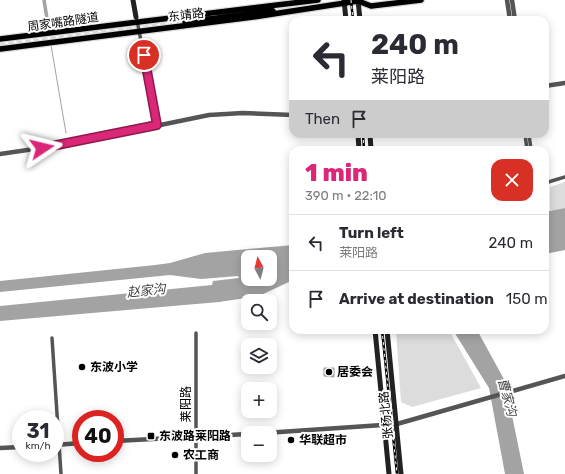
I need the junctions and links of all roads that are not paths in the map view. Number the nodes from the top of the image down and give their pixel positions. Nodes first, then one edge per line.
1 (133, 0) edge
2 (318, 0) edge
3 (358, 0) edge
4 (421, 0) edge
5 (507, 0) edge
6 (512, 0) edge
7 (345, 1) edge
8 (332, 4) junction
9 (346, 16) edge
10 (360, 16) edge
11 (509, 16) edge
12 (514, 16) edge
13 (137, 20) junction
14 (186, 22) tunnel mouth
15 (130, 23) junction
16 (139, 32) junction
17 (0, 40) edge
18 (0, 49) edge
19 (565, 83) edge
20 (549, 85) edge
21 (289, 115) edge
22 (157, 125) junction
23 (0, 154) edge
24 (565, 177) edge
25 (549, 182) edge
26 (196, 333) dead end
27 (375, 334) edge
28 (387, 334) edge
29 (52, 338) dead end
30 (565, 376) edge
31 (55, 410) edge
32 (397, 424) junction
33 (384, 426) junction
34 (277, 432) edge
35 (241, 434) edge
36 (196, 437) junction
37 (124, 441) edge
38 (12, 447) edge
39 (0, 448) edge
40 (59, 462) edge
41 (61, 474) edge
42 (196, 474) edge
43 (389, 474) edge
44 (401, 474) edge

1 - 13 main road
2 - 13 main road, 东靖路
3 - 4 main road, 东靖路
3 - 7 main road, 东靖路
3 - 10 main road
5 - 11 street
6 - 12 street
7 - 8 main road, 东靖路
7 - 9 main road
8 - 14 main road
8 - 16 main road, 东靖路
13 - 15 main road, 东靖路
13 - 16 street
15 - 17 main road, 东靖路
15 - 17 main road, 周家嘴路隧道
16 - 18 main road, 东靖路
16 - 22 street
19 - 20 street
21 - 22 street
22 - 23 street
24 - 25 street
26 - 36 street, 莱阳路
27 - 33 main road, 张杨北路
28 - 32 main road, 张杨北路
29 - 31 street
30 - 32 street
32 - 33 street
32 - 44 main road, 张杨北路
33 - 34 street
33 - 43 main road, 张杨北路
35 - 36 street
36 - 37 street
36 - 42 street, 莱阳路
38 - 39 street
40 - 41 street

